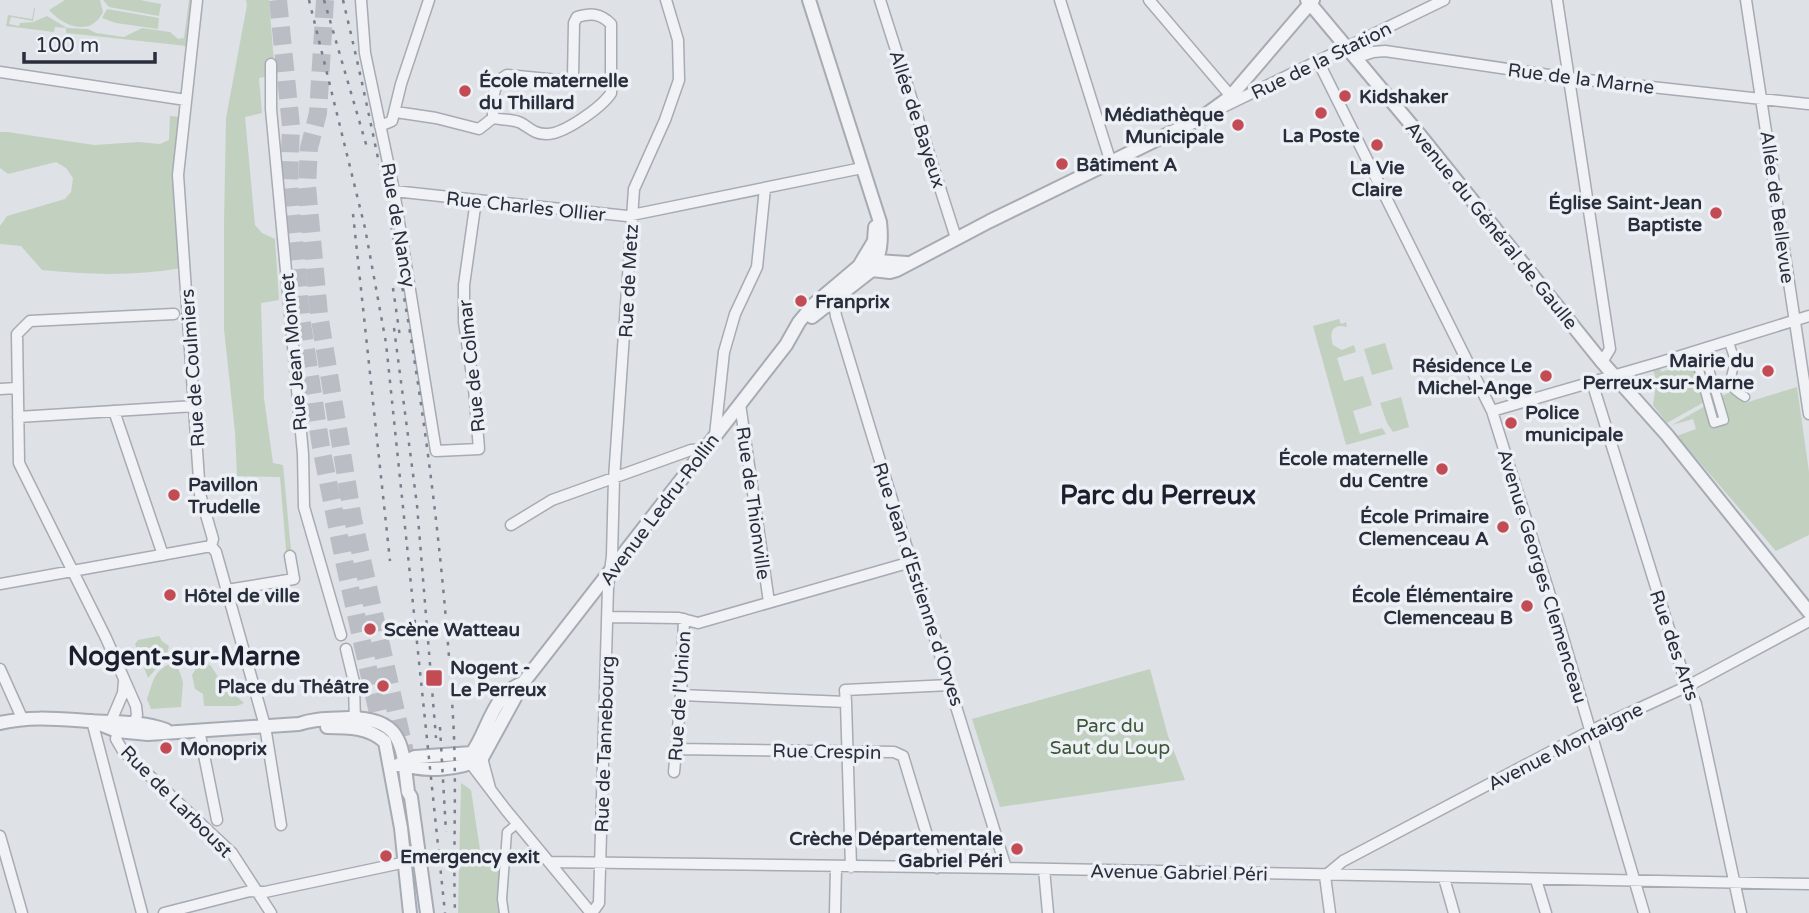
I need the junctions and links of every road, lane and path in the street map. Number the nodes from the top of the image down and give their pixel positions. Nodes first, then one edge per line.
1 (197, 0) edge
2 (361, 0) edge
3 (429, 0) edge
4 (666, 0) edge
5 (809, 0) edge
6 (880, 0) edge
7 (1060, 0) edge
8 (1149, 0) edge
9 (1444, 0) edge
10 (1557, 0) edge
11 (1746, 0) edge
12 (1310, 1) edge
13 (1378, 33) junction
14 (1385, 51) junction
15 (1351, 53) junction
16 (1319, 63) junction
17 (271, 64) dead end
18 (0, 72) edge
19 (1569, 78) junction
20 (1233, 99) junction
21 (186, 100) junction
22 (1763, 100) junction
23 (1808, 104) edge
24 (396, 112) junction
25 (493, 118) junction
26 (380, 126) junction
27 (1111, 163) junction
28 (862, 168) junction
29 (765, 188) junction
30 (394, 191) junction
31 (476, 200) junction
32 (876, 212) junction
33 (632, 216) junction
34 (956, 238) junction
35 (871, 266) junction
36 (852, 279) junction
37 (833, 301) junction
38 (174, 314) dead end
39 (1809, 316) edge
40 (1794, 321) junction
41 (794, 334) junction
42 (1729, 341) junction
43 (1698, 351) junction
44 (1602, 362) junction
45 (1613, 375) junction
46 (1592, 382) junction
47 (17, 388) junction
48 (0, 389) edge
49 (1745, 397) dead end
50 (740, 404) junction
51 (195, 406) junction
52 (114, 411) junction
53 (1492, 411) junction
54 (1809, 414) edge
55 (18, 417) junction
56 (715, 435) junction
57 (479, 449) joint
58 (704, 449) junction
59 (614, 479) junction
60 (511, 525) dead end
61 (211, 546) junction
62 (163, 555) junction
63 (290, 556) dead end
64 (911, 562) junction
65 (71, 571) junction
66 (610, 572) junction
67 (0, 584) edge
68 (227, 590) junction
69 (769, 601) junction
70 (1809, 612) edge
71 (608, 617) junction
72 (684, 619) junction
73 (1809, 621) edge
74 (341, 635) dead end
75 (346, 649) dead end
76 (0, 669) edge
77 (124, 681) junction
78 (517, 684) junction
79 (950, 685) junction
80 (1688, 686) junction
81 (681, 695) junction
82 (846, 702) junction
83 (22, 718) junction
84 (92, 722) junction
85 (0, 723) edge
86 (355, 723) junction
87 (114, 725) junction
88 (265, 726) junction
89 (133, 728) junction
90 (199, 730) junction
91 (1590, 731) junction
92 (675, 749) junction
93 (849, 751) junction
94 (475, 758) junction
95 (397, 765) junction
96 (416, 769) junction
97 (674, 772) dead end
98 (411, 797) junction
99 (217, 820) dead end
100 (518, 823) junction
101 (281, 825) dead end
102 (0, 836) edge
103 (406, 862) junction
104 (549, 862) junction
105 (601, 863) junction
106 (836, 867) junction
107 (851, 867) junction
108 (937, 868) junction
109 (1006, 868) junction
110 (1044, 869) junction
111 (1325, 876) junction
112 (1444, 878) junction
113 (1536, 880) junction
114 (1635, 881) junction
115 (1734, 882) junction
116 (1809, 884) edge
117 (257, 892) junction
118 (22, 913) edge
119 (142, 913) edge
120 (164, 913) edge
121 (271, 913) edge
122 (410, 913) edge
123 (427, 913) edge
124 (503, 913) edge
125 (591, 913) edge
126 (835, 913) edge
127 (1048, 913) edge
128 (1330, 913) edge
129 (1454, 913) edge
130 (1546, 913) edge
131 (1644, 913) edge
132 (1741, 913) edge

1 - 21 street, Rue de Coulmiers
2 - 26 street, Rue de Nancy
3 - 24 street
4 - 33 street, Rue de Metz
5 - 28 street
6 - 34 street, Allée de Bayeux
7 - 27 street
8 - 20 street
9 - 13 street, Rue de la Station
10 - 19 street
11 - 22 street, Allée de Bellevue
12 - 15 street, Avenue du Général de Gaulle
12 - 20 street
13 - 14 street
13 - 15 street, Rue de la Station
14 - 15 street, Rue de la Marne
14 - 19 street, Rue de la Marne
15 - 16 street, Rue de la Station
15 - 44 street, Avenue du Général de Gaulle
16 - 20 street, Rue de la Station
16 - 53 street, Avenue Georges Clemenceau
17 - 74 street, Rue Jean Monnet
18 - 21 street
19 - 22 street, Rue de la Marne
19 - 44 street
20 - 27 street
21 - 51 street, Rue de Coulmiers
22 - 23 street, Rue de la Marne
22 - 40 street, Allée de Bellevue
24 - 25 street
24 - 26 street
25 - 25 street
26 - 30 street, Rue de Nancy
27 - 34 street
28 - 29 street, Rue Charles Ollier
28 - 32 street
29 - 33 street, Rue Charles Ollier
29 - 56 street
30 - 31 street, Rue Charles Ollier
30 - 57 street, Rue de Nancy
31 - 33 street, Rue Charles Ollier
31 - 57 street, Rue de Colmar
32 - 35 street
32 - 35 street
33 - 59 street, Rue de Metz
34 - 35 street
35 - 36 street, Avenue Ledru-Rollin
35 - 36 street, Avenue Ledru-Rollin
36 - 37 street, Avenue Ledru-Rollin
36 - 41 street, Avenue Ledru-Rollin
37 - 41 street, Avenue Ledru-Rollin
37 - 64 street, Rue Jean d'Estienne d'Orves
38 - 47 street
39 - 40 street
40 - 42 street
40 - 54 street, Allée de Bellevue
41 - 50 street, Avenue Ledru-Rollin
42 - 43 street
42 - 49 street
43 - 43 street
43 - 45 street
44 - 45 street, Avenue du Général de Gaulle
45 - 46 street
45 - 70 street, Avenue du Général de Gaulle
46 - 53 street
46 - 80 street, Rue des Arts
47 - 48 street
47 - 55 street
50 - 56 street, Avenue Ledru-Rollin
50 - 69 street, Rue de Thionville
51 - 52 street
51 - 61 street, Rue de Coulmiers
52 - 55 street
52 - 62 street
53 - 91 street, Avenue Georges Clemenceau
55 - 65 street
56 - 58 street, Avenue Ledru-Rollin
58 - 59 street
58 - 66 street, Avenue Ledru-Rollin
59 - 60 street
59 - 66 street, Rue de Metz
61 - 62 street
61 - 68 street, Rue de Coulmiers
62 - 65 street
63 - 68 street
64 - 69 street
64 - 79 street, Rue Jean d'Estienne d'Orves
65 - 67 street
65 - 77 street
66 - 71 street, Rue de Tannebourg
66 - 78 street, Avenue Ledru-Rollin
68 - 88 street, Rue de Coulmiers
69 - 72 street
71 - 72 street
71 - 105 street, Rue de Tannebourg
72 - 81 street, Rue de l'Union
73 - 80 street, Avenue Montaigne
75 - 86 street
76 - 83 street
77 - 87 street
77 - 89 street
78 - 94 street, Avenue Ledru-Rollin
78 - 94 street, Avenue Ledru-Rollin
79 - 82 street
79 - 109 street, Rue Jean d'Estienne d'Orves
80 - 91 street, Avenue Montaigne
80 - 115 street, Rue des Arts
81 - 82 street
81 - 92 street, Rue de l'Union
82 - 93 street
83 - 84 street
83 - 85 street
84 - 87 street
84 - 119 street
86 - 88 street
86 - 95 street
86 - 95 street
87 - 89 street
87 - 117 street, Rue de Larboust
88 - 90 street
88 - 101 street, Rue de Coulmiers
89 - 90 street
90 - 99 street
91 - 111 street, Avenue Montaigne
91 - 114 street, Avenue Georges Clemenceau
92 - 93 street, Rue Crespin
92 - 97 street, Rue de l'Union
93 - 107 street
93 - 108 street, Rue Crespin
94 - 95 street
94 - 96 street
94 - 100 street
95 - 96 street
95 - 98 street
95 - 103 street
96 - 98 street
98 - 123 street
100 - 104 street
100 - 124 street
102 - 118 street
103 - 117 street
103 - 122 street
104 - 105 street, Avenue Gabriel Péri
104 - 125 street
105 - 106 street, Avenue Gabriel Péri
105 - 125 street, Rue de Tannebourg
106 - 107 street, Avenue Gabriel Péri
106 - 126 street
107 - 108 street, Avenue Gabriel Péri
108 - 109 street, Avenue Gabriel Péri
109 - 110 street, Avenue Gabriel Péri
110 - 111 street, Avenue Gabriel Péri
110 - 127 street
111 - 112 street, Avenue Gabriel Péri
111 - 128 street
112 - 113 street, Avenue Gabriel Péri
112 - 129 street
113 - 114 street, Avenue Gabriel Péri
113 - 130 street
114 - 115 street, Avenue Gabriel Péri
114 - 131 street, Avenue Georges Clemenceau
115 - 116 street, Avenue Gabriel Péri
115 - 132 street, Rue des Arts
117 - 120 street
117 - 121 street, Rue de Larboust

